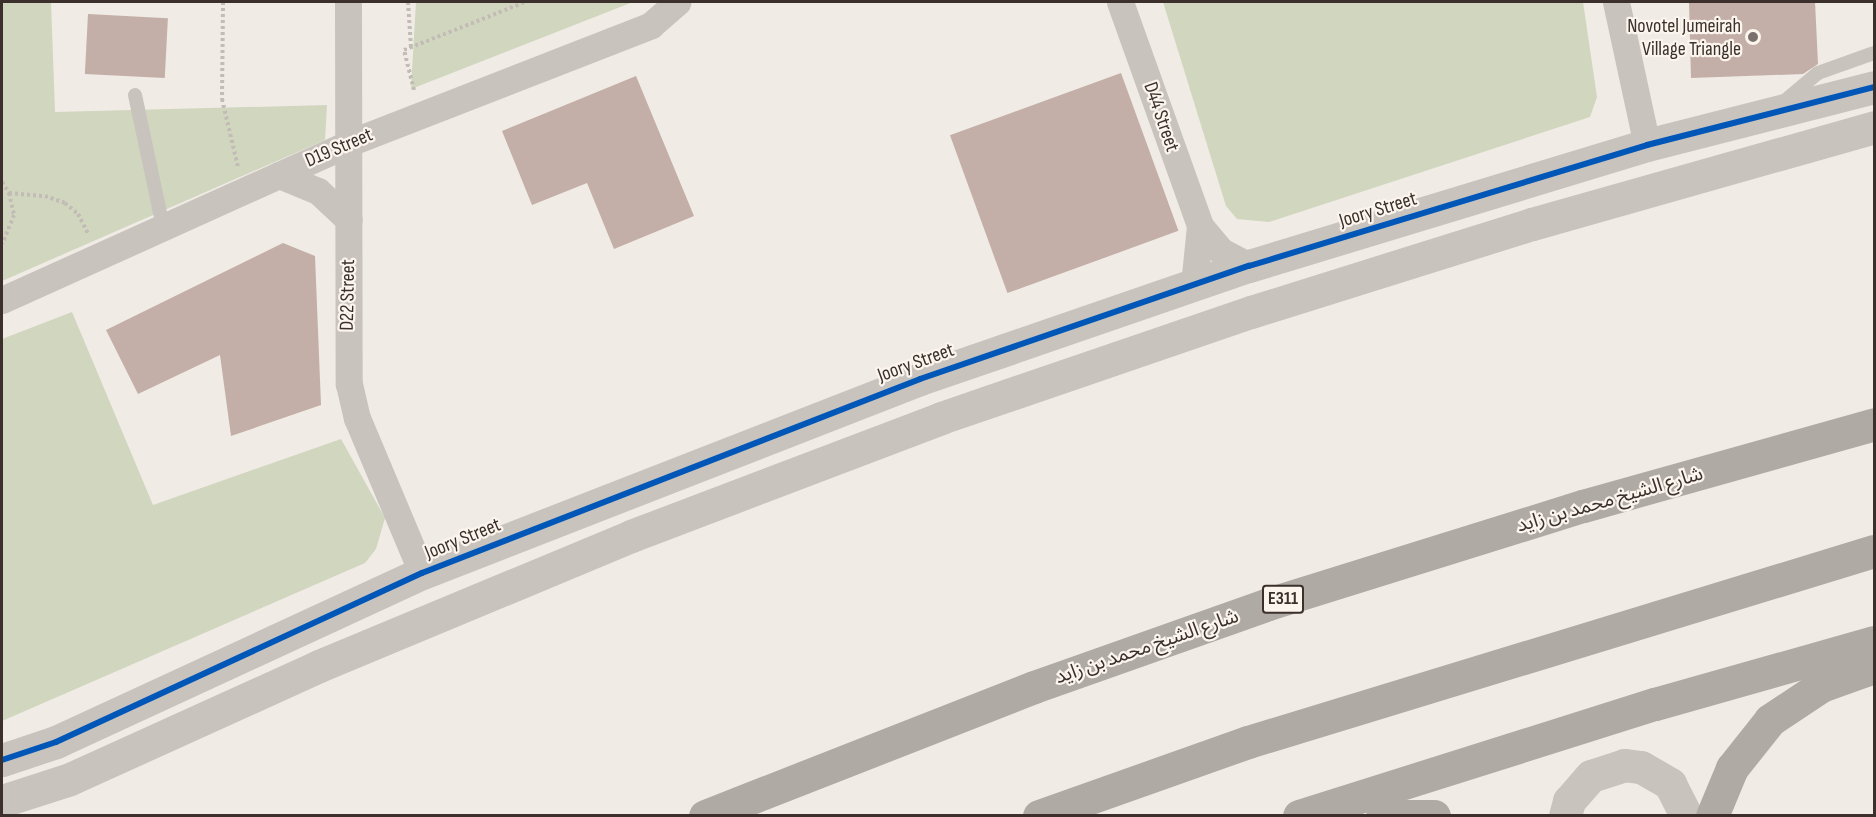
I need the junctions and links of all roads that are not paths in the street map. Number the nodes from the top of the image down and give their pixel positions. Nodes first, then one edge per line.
1 (348, 2) edge
2 (677, 2) edge
3 (1616, 2) edge
4 (1122, 4) edge
5 (1875, 53) edge
6 (1875, 87) edge
7 (135, 95) dead end
8 (1774, 112) junction
9 (1875, 127) edge
10 (349, 143) junction
11 (1647, 145) junction
12 (279, 175) junction
13 (349, 220) junction
14 (1532, 224) junction
15 (1200, 226) junction
16 (163, 227) junction
17 (1249, 266) junction
18 (1194, 285) junction
19 (2, 300) edge
20 (1875, 424) edge
21 (1875, 551) edge
22 (422, 573) junction
23 (1875, 642) edge
24 (319, 666) junction
25 (1875, 667) edge
26 (2, 760) edge
27 (2, 801) edge
28 (705, 816) edge
29 (1039, 816) edge
30 (1299, 816) edge
31 (1382, 816) edge
32 (1434, 816) edge
33 (1564, 816) edge
34 (1686, 816) edge
35 (1712, 816) edge

1 - 10 street, D22 Street
2 - 10 street, D19 Street
3 - 11 street
4 - 15 street, D44 Street
5 - 8 lane
6 - 8 street, Joory Street
7 - 16 lane
8 - 11 street, Joory Street
9 - 14 street
10 - 12 street, D19 Street
10 - 13 street, D22 Street
11 - 14 street
11 - 17 street, Joory Street
12 - 13 street
12 - 16 street, D19 Street
13 - 22 street, D22 Street
14 - 24 street
15 - 17 street, D44 Street
15 - 18 street, D44 Street
16 - 19 street, D19 Street
17 - 18 street, Joory Street
18 - 22 street, Joory Street
20 - 28 highway, شارع الشيخ محمد بن زايد / E311
21 - 29 highway
22 - 24 street
22 - 26 street, Joory Street
23 - 30 highway
24 - 27 street
25 - 35 highway
31 - 32 highway
33 - 34 street

